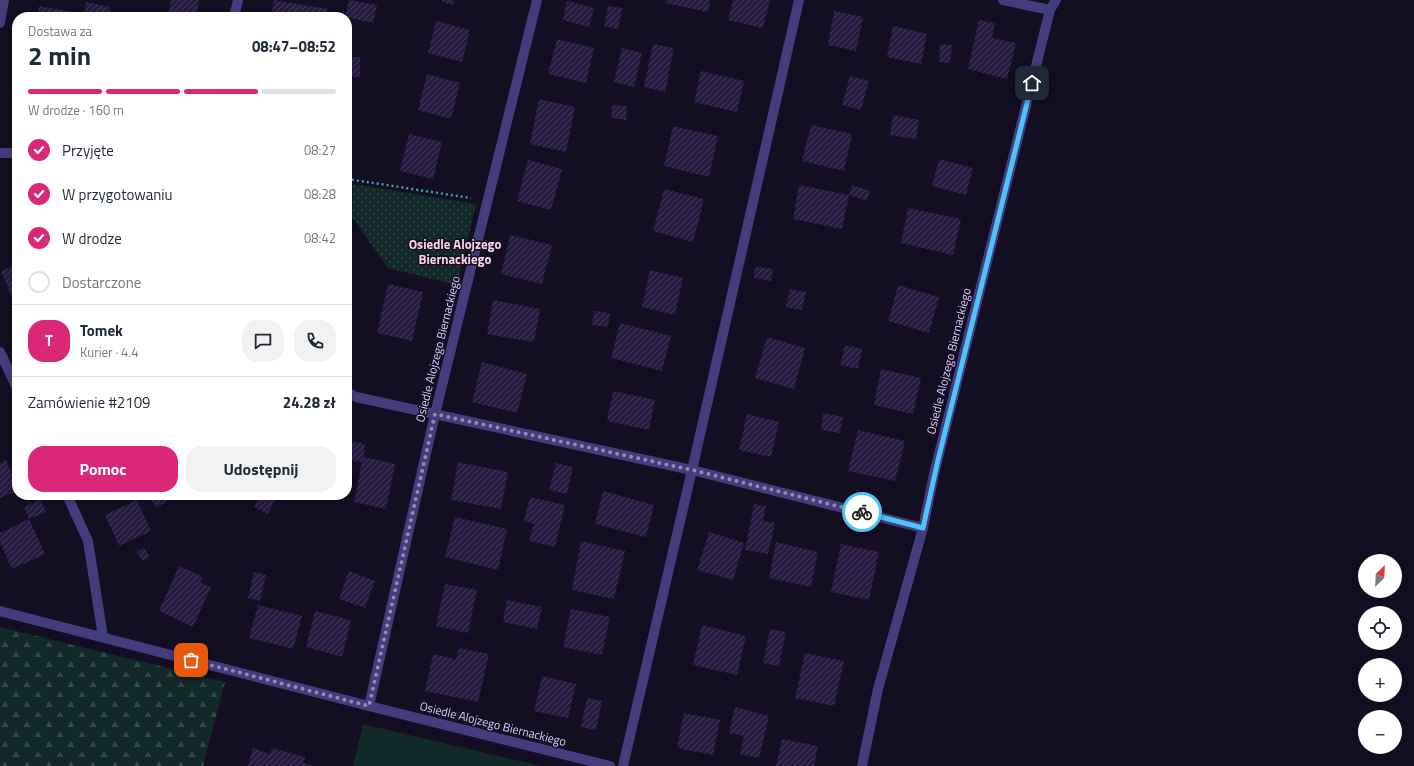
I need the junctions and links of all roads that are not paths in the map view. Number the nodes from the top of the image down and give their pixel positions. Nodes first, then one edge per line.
1 (4, 0) edge
2 (238, 0) edge
3 (537, 0) edge
4 (799, 0) edge
5 (1003, 0) edge
6 (1056, 0) edge
7 (1050, 10) junction
8 (235, 12) edge
9 (0, 23) edge
10 (0, 152) edge
11 (12, 153) edge
12 (0, 352) edge
13 (12, 377) edge
14 (352, 395) edge
15 (435, 414) junction
16 (692, 470) junction
17 (68, 500) edge
18 (923, 528) junction
19 (0, 611) edge
20 (103, 637) junction
21 (369, 706) junction
22 (610, 766) edge
23 (622, 766) edge
24 (862, 766) edge

1 - 9 street
2 - 8 street
3 - 15 street, Osiedle Alojzego Biernackiego
4 - 16 street
5 - 7 street
6 - 7 street, Osiedle Alojzego Biernackiego
7 - 18 street, Osiedle Alojzego Biernackiego
10 - 11 street
12 - 13 street
14 - 15 street
15 - 16 street
15 - 21 street, Osiedle Alojzego Biernackiego
16 - 18 street
16 - 23 street
17 - 20 street
18 - 24 street, Osiedle Alojzego Biernackiego
19 - 20 street, Osiedle Alojzego Biernackiego
20 - 21 street, Osiedle Alojzego Biernackiego
21 - 22 street, Osiedle Alojzego Biernackiego

